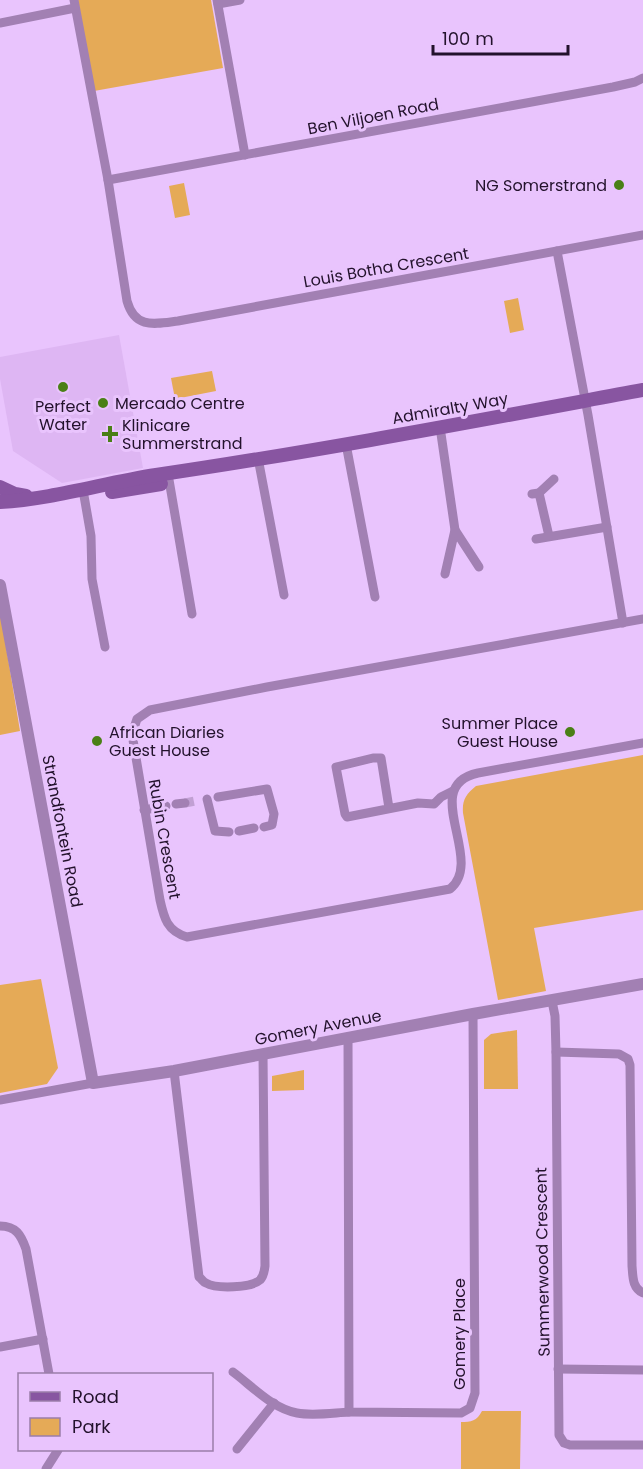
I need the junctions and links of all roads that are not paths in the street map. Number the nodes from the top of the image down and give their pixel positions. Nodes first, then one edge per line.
1 (240, 0) edge
2 (218, 2) edge
3 (74, 4) edge
4 (0, 23) edge
5 (643, 78) edge
6 (245, 155) junction
7 (108, 180) junction
8 (643, 235) edge
9 (556, 251) junction
10 (643, 390) edge
11 (585, 401) junction
12 (440, 427) junction
13 (346, 444) junction
14 (259, 460) junction
15 (169, 478) junction
16 (554, 479) dead end
17 (0, 487) edge
18 (83, 493) junction
19 (44, 498) junction
20 (0, 507) edge
21 (607, 526) junction
22 (455, 530) junction
23 (549, 536) junction
24 (536, 539) dead end
25 (479, 567) dead end
26 (445, 574) dead end
27 (0, 585) edge
28 (284, 595) dead end
29 (375, 597) dead end
30 (192, 614) dead end
31 (643, 619) edge
32 (623, 622) junction
33 (105, 647) dead end
34 (643, 743) edge
35 (453, 791) junction
36 (218, 797) dead end
37 (195, 801) dead end
38 (176, 804) tunnel mouth
39 (389, 808) junction
40 (144, 810) junction
41 (643, 984) edge
42 (552, 1001) junction
43 (473, 1014) junction
44 (348, 1037) junction
45 (556, 1052) junction
46 (262, 1054) junction
47 (174, 1071) junction
48 (93, 1083) junction
49 (0, 1100) edge
50 (0, 1226) edge
51 (643, 1293) edge
52 (43, 1339) junction
53 (0, 1347) edge
54 (558, 1370) junction
55 (643, 1370) edge
56 (233, 1372) dead end
57 (49, 1373) edge
58 (274, 1403) junction
59 (349, 1412) junction
60 (643, 1445) edge
61 (237, 1449) dead end
62 (57, 1451) edge
63 (46, 1469) edge

1 - 2 street
2 - 6 street
3 - 4 street
3 - 7 street
5 - 6 street, Ben Viljoen Road
6 - 7 street, Ben Viljoen Road
7 - 9 street, Louis Botha Crescent
8 - 9 street, Louis Botha Crescent
9 - 11 street
10 - 11 main road, Admiralty Way
11 - 12 main road, Admiralty Way
11 - 21 street
12 - 13 main road, Admiralty Way
12 - 22 street
13 - 14 main road, Admiralty Way
13 - 29 street
14 - 15 main road, Admiralty Way
14 - 28 street
15 - 18 main road, Admiralty Way
15 - 30 street
16 - 23 street
17 - 19 main road
18 - 19 main road, Admiralty Way
18 - 20 main road, Admiralty Way
18 - 33 street
19 - 20 main road, Admiralty Way
21 - 23 street
21 - 32 street
22 - 25 street
22 - 26 street
23 - 24 street
27 - 48 street, Strandfontein Road
31 - 32 street, Rubin Crescent
32 - 40 street, Rubin Crescent
34 - 35 street
35 - 39 street
35 - 40 street, Rubin Crescent
36 - 37 street
38 - 40 street
39 - 39 street
41 - 42 street, Gomery Avenue
42 - 43 street, Gomery Avenue
42 - 45 street, Summerwood Crescent
43 - 44 street, Gomery Avenue
43 - 59 street, Gomery Place
44 - 46 street, Gomery Avenue
44 - 59 street
45 - 51 street
45 - 54 street, Summerwood Crescent
46 - 47 street, Gomery Avenue
46 - 47 street
47 - 48 street, Gomery Avenue
48 - 49 street, Gomery Avenue
50 - 52 street
52 - 53 street
52 - 57 street
54 - 55 street
54 - 60 street, Summerwood Crescent
56 - 58 street
58 - 59 street
58 - 61 street
62 - 63 street

